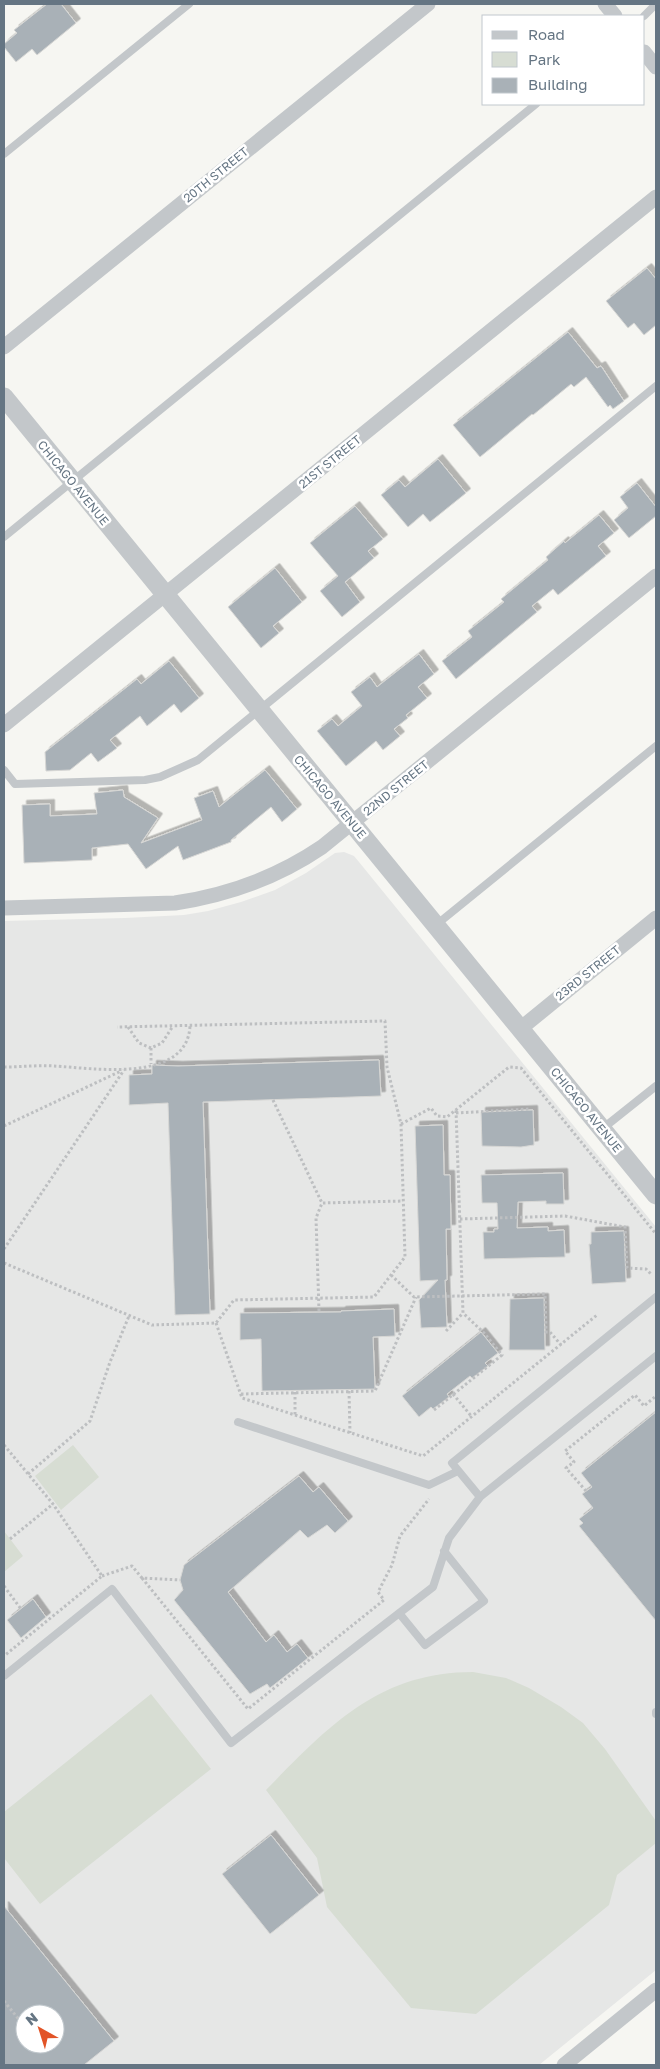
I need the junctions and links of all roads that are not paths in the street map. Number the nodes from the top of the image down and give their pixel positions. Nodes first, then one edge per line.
1 (189, 4) edge
2 (428, 4) edge
3 (605, 4) edge
4 (656, 4) edge
5 (614, 15) edge
6 (645, 15) edge
7 (645, 53) edge
8 (656, 67) edge
9 (535, 105) edge
10 (4, 154) edge
11 (656, 197) edge
12 (4, 347) edge
13 (656, 386) edge
14 (4, 397) edge
15 (72, 481) junction
16 (4, 537) edge
17 (656, 576) edge
18 (165, 596) junction
19 (259, 710) junction
20 (4, 725) edge
21 (656, 746) edge
22 (4, 770) edge
23 (352, 823) junction
24 (4, 908) edge
25 (656, 918) edge
26 (436, 925) junction
27 (520, 1029) junction
28 (656, 1086) edge
29 (602, 1129) junction
30 (656, 1195) edge
31 (656, 1298) edge
32 (656, 1356) edge
33 (238, 1422) dead end
34 (458, 1471) junction
35 (480, 1497) junction
36 (444, 1551) junction
37 (399, 1613) junction
38 (4, 1676) edge
39 (656, 1990) edge
40 (564, 2065) edge

1 - 10 lane
2 - 12 street, 20TH STREET
3 - 5 street
4 - 6 lane
7 - 8 street
9 - 15 lane
11 - 18 street, 21ST STREET
13 - 19 lane
14 - 15 street, CHICAGO AVENUE
15 - 16 lane
15 - 18 street, CHICAGO AVENUE
17 - 23 street, 22ND STREET
18 - 19 street, CHICAGO AVENUE
18 - 20 street, 21ST STREET
19 - 22 lane
19 - 23 street, CHICAGO AVENUE
21 - 26 lane
23 - 24 street, 22ND STREET
23 - 26 street, CHICAGO AVENUE
25 - 27 street, 23RD STREET
26 - 27 street, CHICAGO AVENUE
27 - 29 street, CHICAGO AVENUE
28 - 29 lane
29 - 30 street, CHICAGO AVENUE
31 - 34 lane
32 - 35 lane
33 - 34 lane
34 - 35 lane
35 - 36 lane
36 - 37 lane
36 - 37 lane
37 - 38 lane
39 - 40 street

